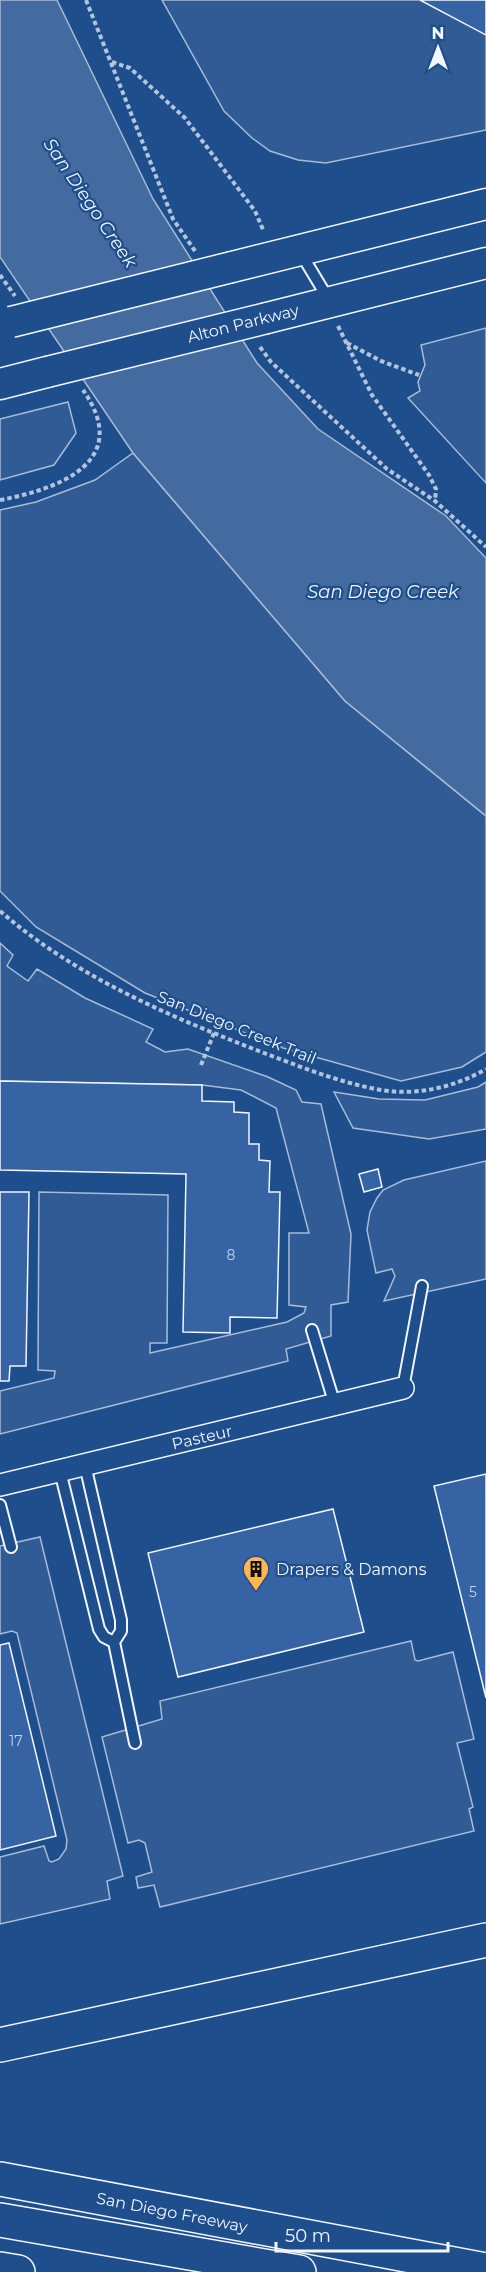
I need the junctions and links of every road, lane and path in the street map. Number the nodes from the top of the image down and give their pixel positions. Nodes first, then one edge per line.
1 (111, 62) dead end
2 (486, 204) edge
3 (264, 232) dead end
4 (298, 250) junction
5 (486, 263) edge
6 (0, 275) edge
7 (332, 311) junction
8 (10, 317) edge
9 (346, 342) junction
10 (419, 375) dead end
11 (0, 384) edge
12 (80, 386) dead end
13 (0, 500) edge
14 (486, 547) edge
15 (0, 911) edge
16 (214, 1033) junction
17 (201, 1065) dead end
18 (486, 1069) edge
19 (422, 1286) dead end
20 (312, 1330) dead end
21 (403, 1388) joint
22 (335, 1405) junction
23 (85, 1465) junction
24 (60, 1471) junction
25 (0, 1485) edge
26 (0, 1505) edge
27 (10, 1547) dead end
28 (114, 1642) junction
29 (135, 1743) dead end
30 (486, 1940) edge
31 (486, 1962) edge
32 (0, 2047) edge
33 (0, 2179) edge
34 (0, 2220) edge
35 (0, 2269) edge
36 (486, 2270) edge
37 (18, 2272) edge
38 (299, 2272) edge

1 - 3 path
2 - 4 main road
4 - 7 lane
4 - 8 main road, bridge
5 - 7 main road, Alton Parkway
6 - 8 path
7 - 9 path
7 - 11 main road, Alton Parkway, bridge
9 - 10 path
9 - 14 path
12 - 13 path
15 - 16 path, San Diego Creek Trail
16 - 17 path
16 - 18 path, San Diego Creek Trail
19 - 21 lane
20 - 22 lane
21 - 22 street, Pasteur
22 - 23 street, Pasteur
23 - 24 street, Pasteur
23 - 28 lane
24 - 25 street, Pasteur
24 - 28 lane
26 - 27 lane
28 - 29 lane
30 - 32 highway
31 - 32 highway
33 - 36 highway, San Diego Freeway
34 - 38 highway
35 - 37 highway

